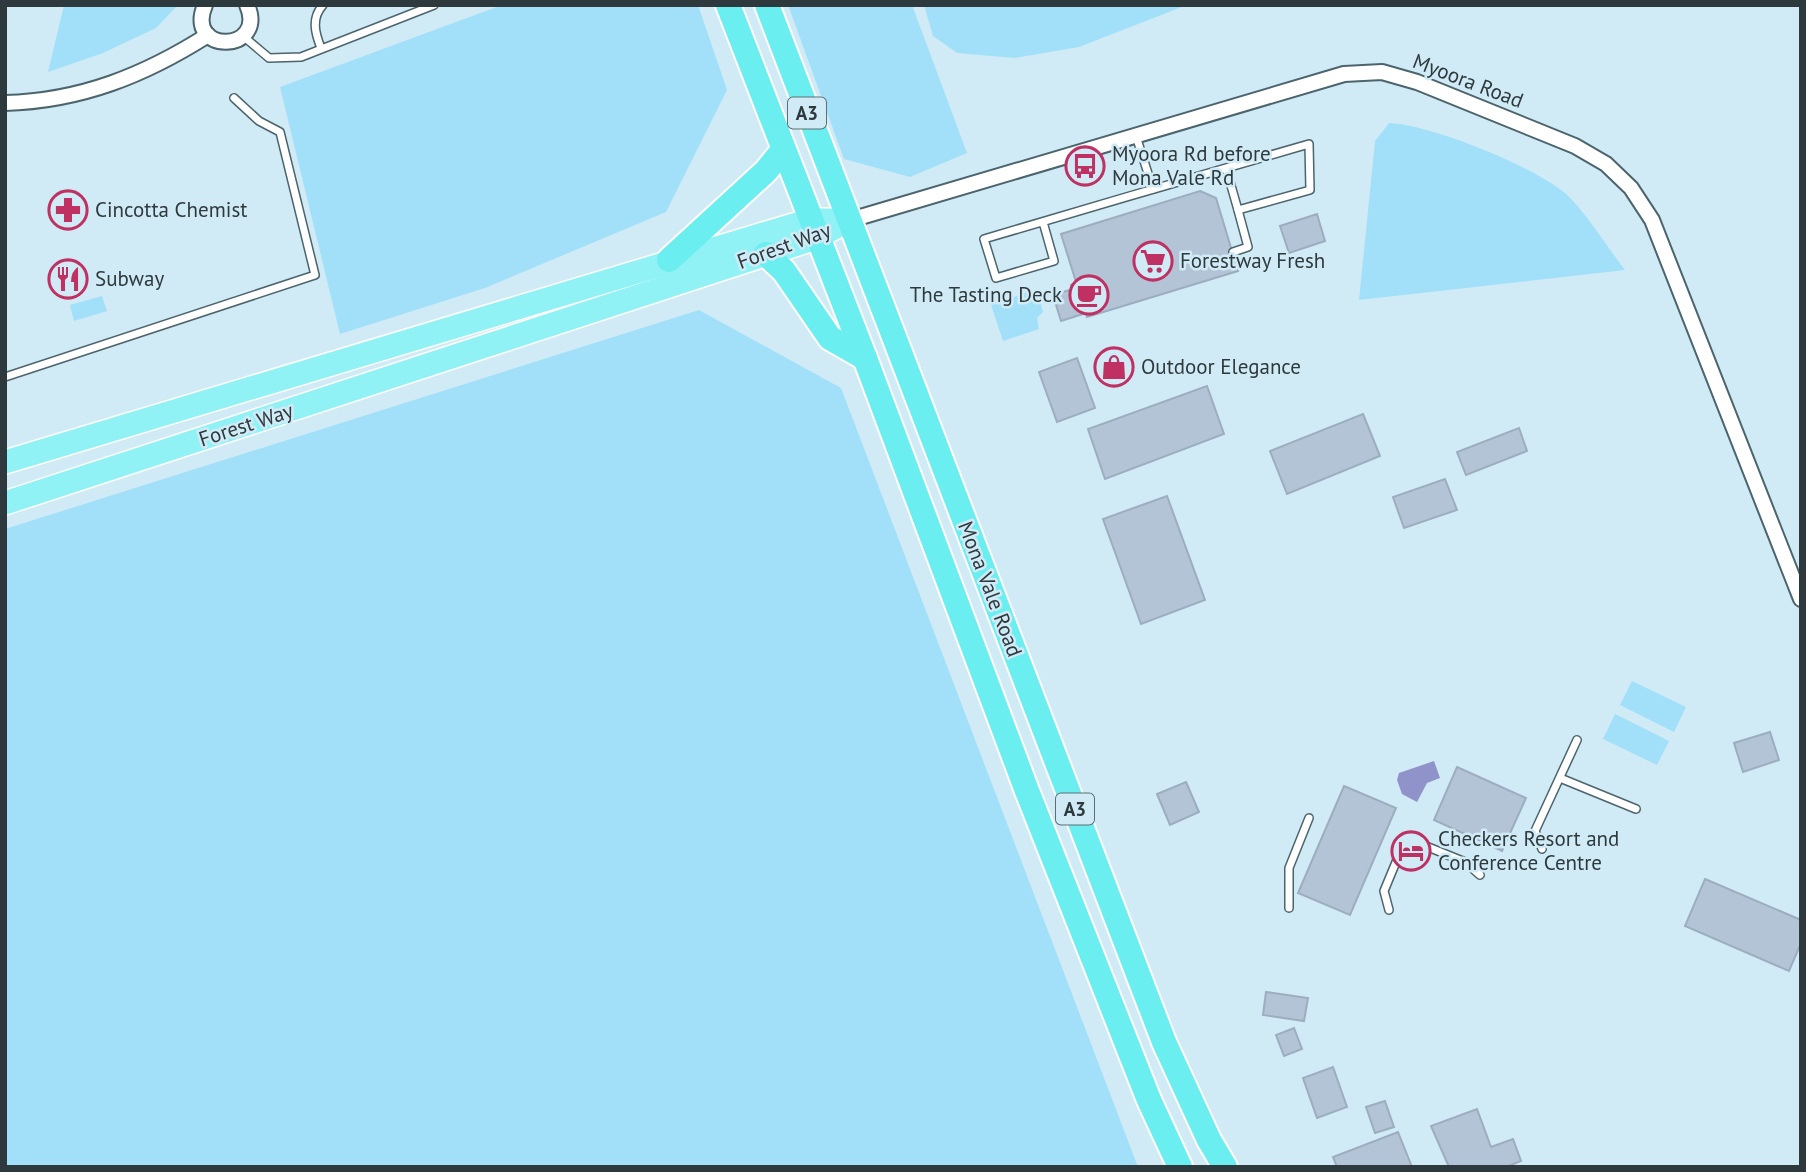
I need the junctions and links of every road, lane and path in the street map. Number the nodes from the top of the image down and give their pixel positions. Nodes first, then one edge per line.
1 (205, 5) edge
2 (247, 5) edge
3 (323, 5) edge
4 (433, 5) edge
5 (728, 5) edge
6 (767, 5) edge
7 (208, 35) junction
8 (243, 36) junction
9 (321, 48) junction
10 (234, 98) dead end
11 (5, 103) edge
12 (1136, 136) junction
13 (783, 150) junction
14 (1226, 168) junction
15 (1153, 189) junction
16 (1238, 210) junction
17 (847, 221) junction
18 (1043, 222) junction
19 (813, 229) junction
20 (1233, 252) dead end
21 (766, 254) junction
22 (669, 260) junction
23 (865, 358) junction
24 (5, 377) edge
25 (5, 462) edge
26 (5, 503) edge
27 (1801, 599) edge
28 (1577, 740) dead end
29 (1560, 778) junction
30 (1636, 809) dead end
31 (1308, 818) dead end
32 (1542, 849) dead end
33 (1480, 875) dead end
34 (1289, 908) dead end
35 (1389, 910) dead end
36 (1180, 1167) edge
37 (1225, 1167) edge

1 - 7 street
2 - 8 street
3 - 9 lane
4 - 9 lane
5 - 13 highway, Mona Vale Road / A3
6 - 17 highway, Mona Vale Road / A3
7 - 8 street
7 - 11 street
8 - 9 lane
10 - 24 lane
12 - 15 lane
12 - 17 street, Myoora Road
12 - 27 street, Myoora Road
13 - 19 highway, Mona Vale Road / A3
13 - 22 highway
14 - 15 lane
14 - 16 lane
14 - 16 lane
15 - 18 lane
16 - 20 lane
17 - 19 main road, Forest Way
17 - 37 highway, Mona Vale Road / A3
18 - 18 lane
19 - 21 main road, Forest Way
19 - 22 main road, Forest Way
19 - 23 highway, Mona Vale Road / A3
21 - 23 highway
21 - 26 main road, Forest Way
22 - 25 main road, Forest Way
23 - 36 highway, Mona Vale Road / A3
28 - 29 lane
29 - 30 lane
29 - 32 lane
31 - 34 lane
33 - 35 lane

